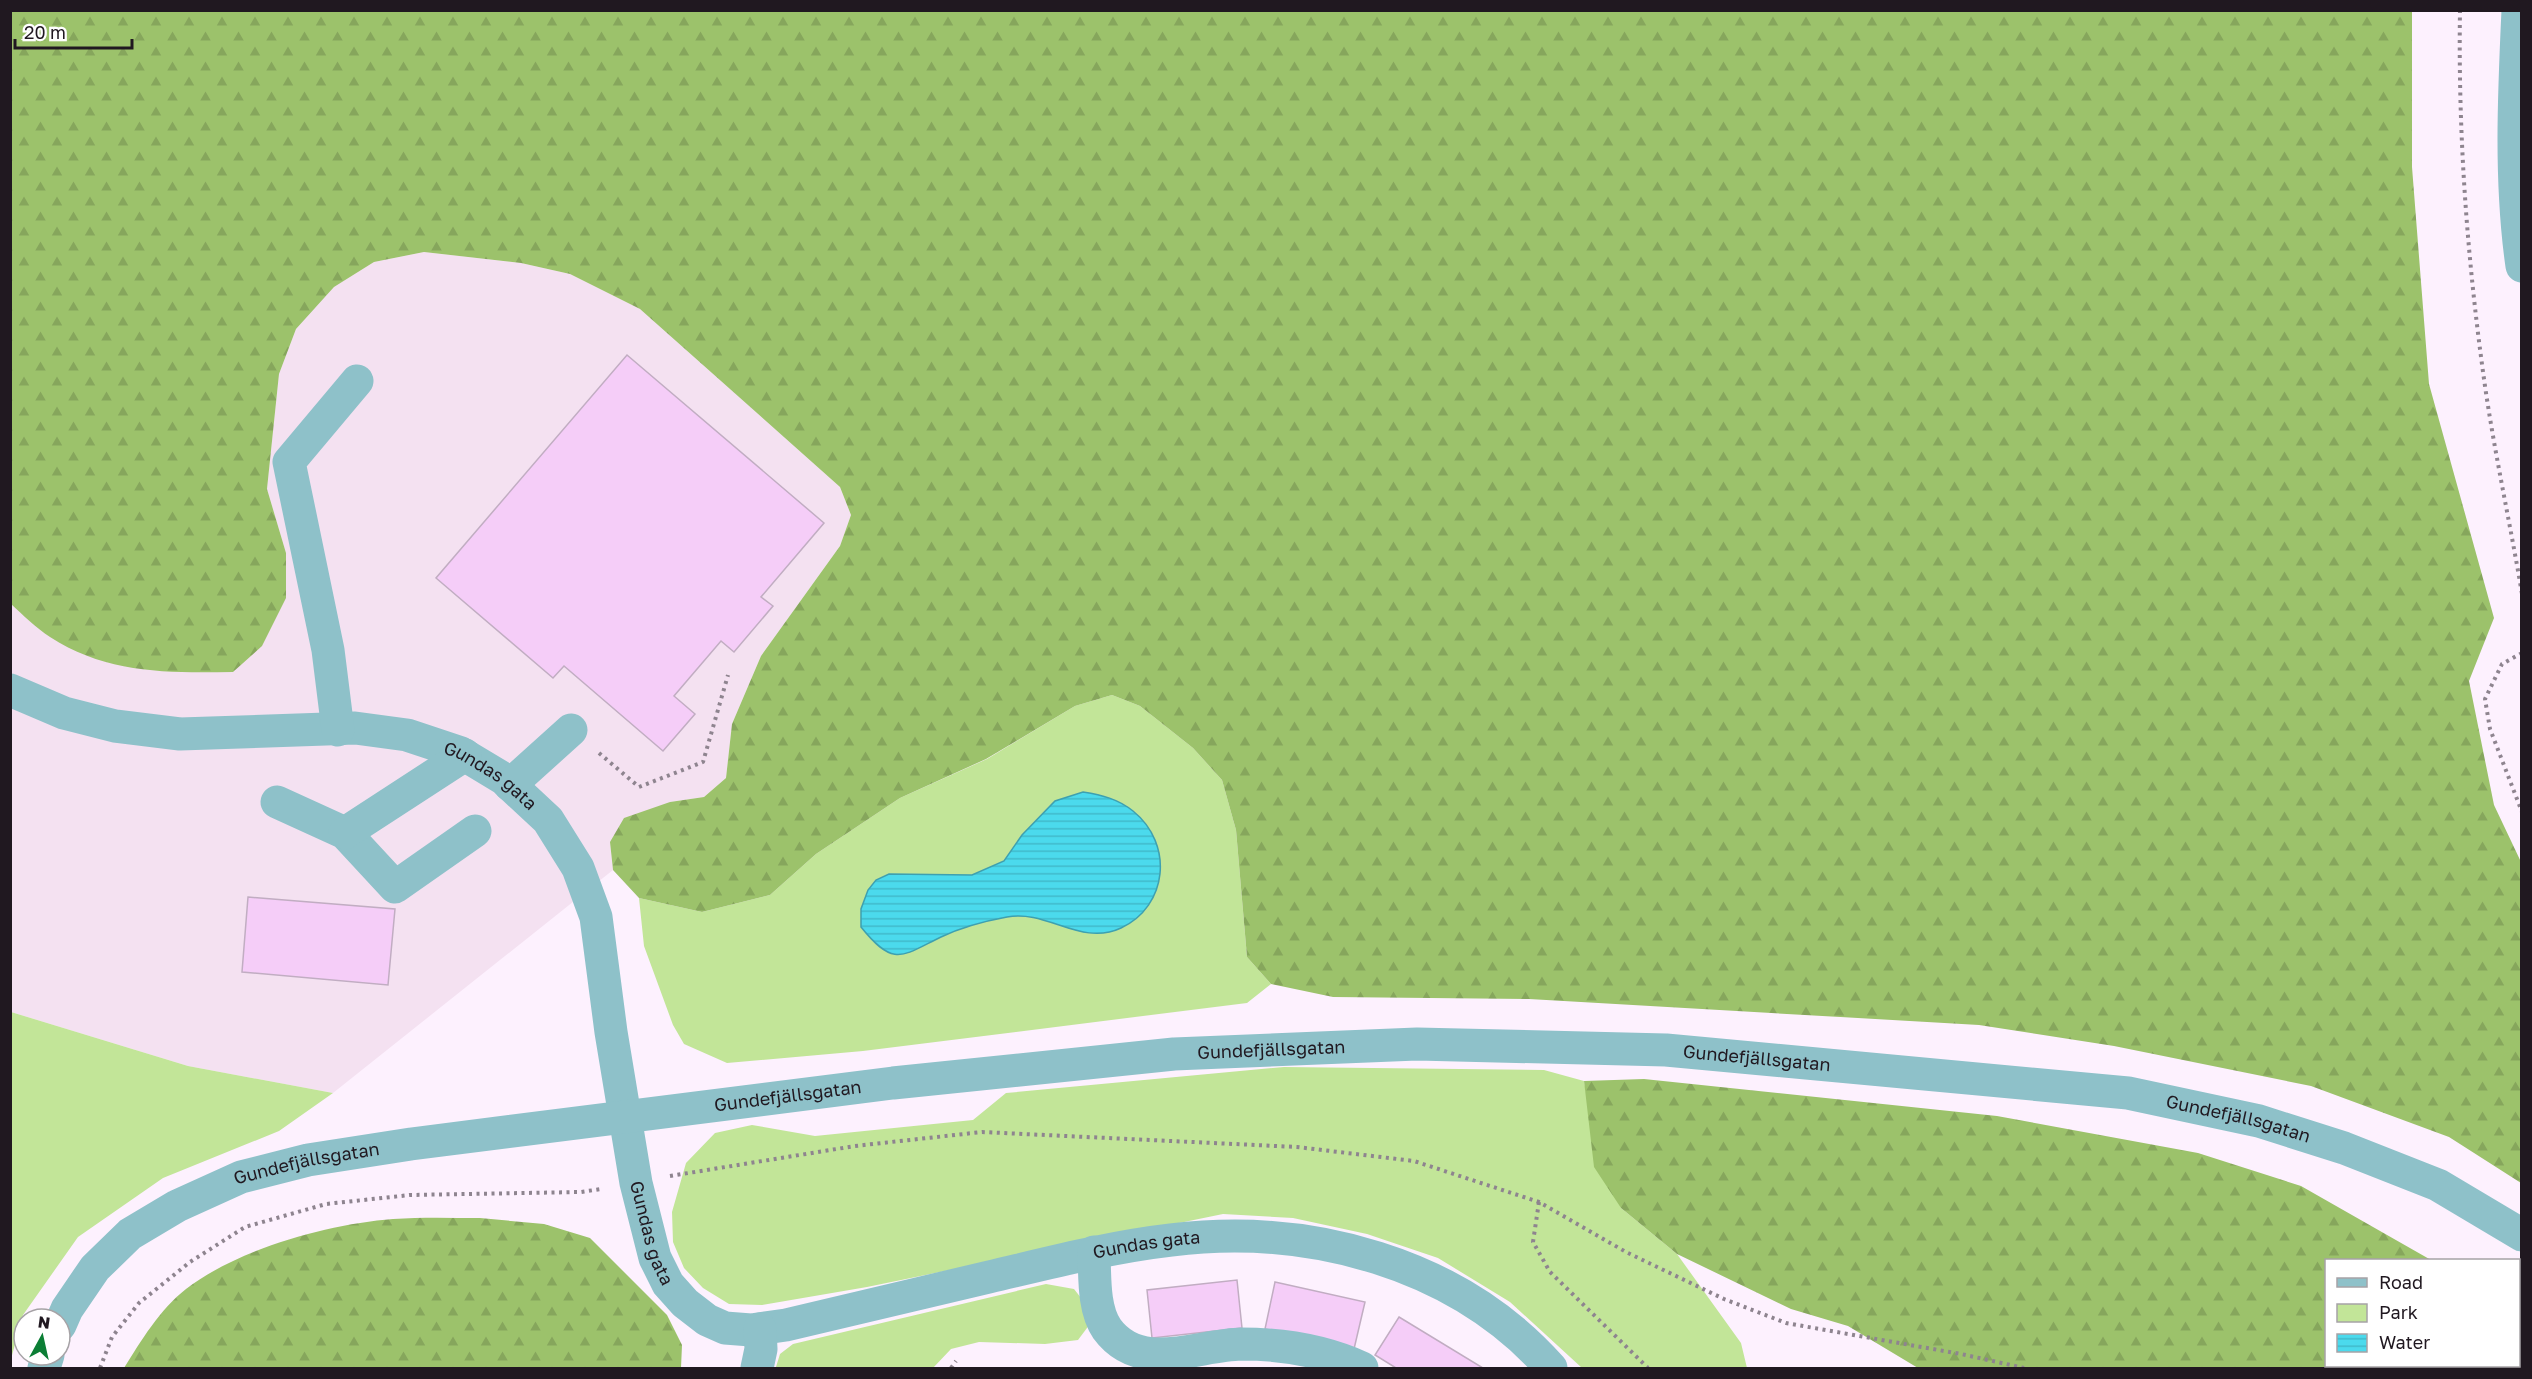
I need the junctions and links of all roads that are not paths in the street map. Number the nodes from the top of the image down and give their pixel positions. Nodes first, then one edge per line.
1 (2518, 10) edge
2 (2522, 266) edge
3 (357, 381) dead end
4 (10, 690) edge
5 (338, 730) junction
6 (571, 730) road end
7 (465, 755) junction
8 (510, 785) junction
9 (277, 802) dead end
10 (475, 831) dead end
11 (345, 833) junction
12 (626, 1118) junction
13 (2522, 1235) edge
14 (1094, 1252) junction
15 (68, 1307) edge
16 (760, 1329) junction
17 (757, 1368) edge
18 (1362, 1368) edge
19 (1551, 1368) edge

1 - 2 street
3 - 5 street
4 - 5 street, Gundas gata
5 - 7 street, Gundas gata
6 - 8 street
7 - 8 street, Gundas gata
7 - 11 street
8 - 12 street, Gundas gata
9 - 11 street
10 - 11 street
12 - 13 street, Gundefjällsgatan
12 - 15 street, Gundefjällsgatan
12 - 16 street, Gundas gata
14 - 16 street, Gundas gata
14 - 18 street
14 - 19 street, Gundas gata
16 - 17 street

